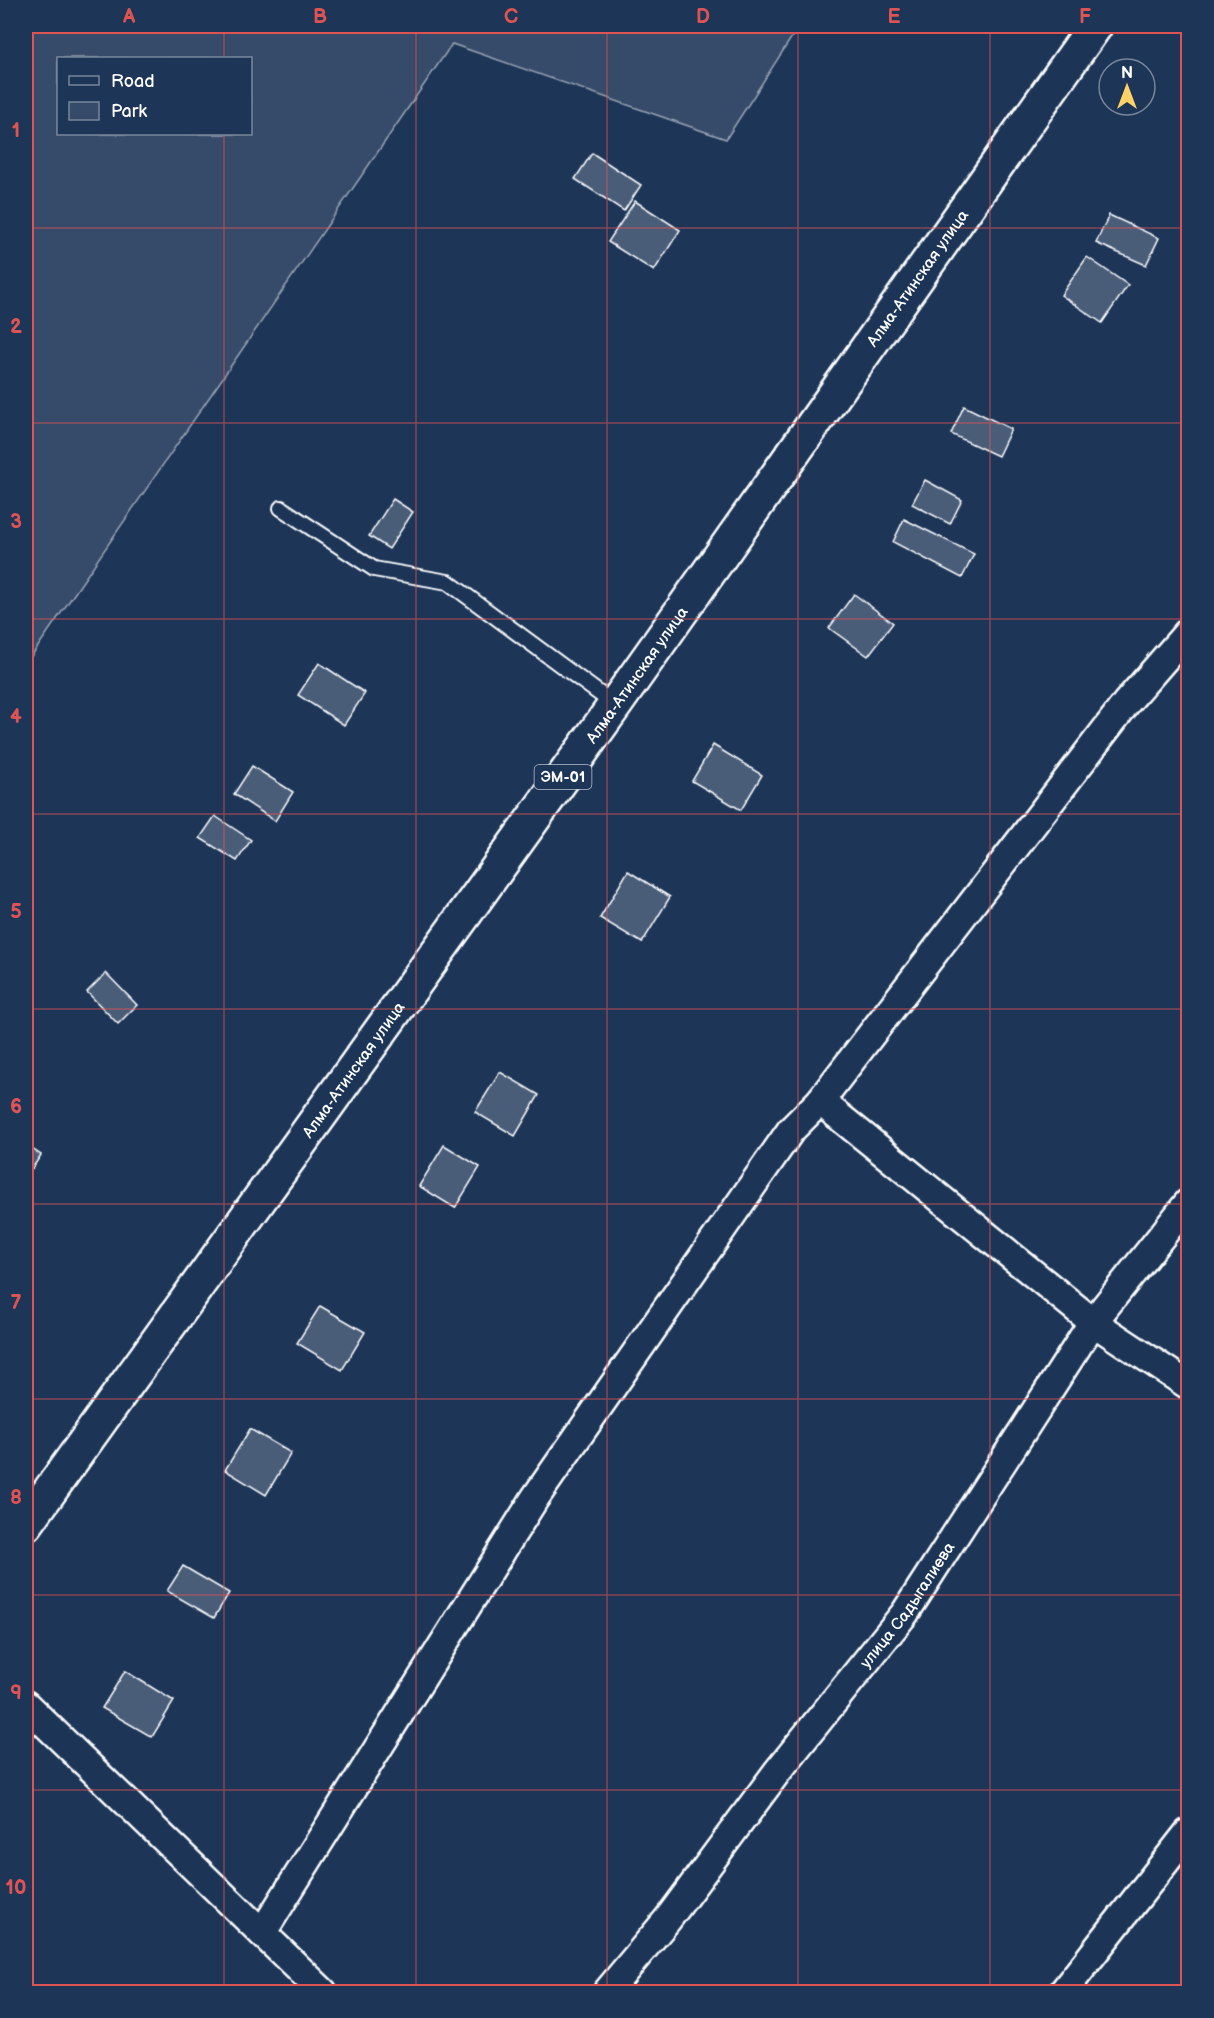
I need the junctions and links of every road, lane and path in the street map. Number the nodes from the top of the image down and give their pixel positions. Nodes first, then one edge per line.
1 (1095, 26) edge
2 (281, 508) dead end
3 (1188, 632) edge
4 (615, 705) junction
5 (820, 1101) junction
6 (1188, 1203) edge
7 (1093, 1322) junction
8 (1188, 1385) edge
9 (26, 1524) edge
10 (26, 1705) edge
11 (1188, 1833) edge
12 (262, 1934) junction
13 (323, 1992) edge
14 (607, 1992) edge
15 (1063, 1992) edge

1 - 4 highway, Алма-Атинская улица / ЭМ-01
2 - 4 lane
3 - 5 street
4 - 9 highway, Алма-Атинская улица / ЭМ-01
5 - 7 street
5 - 12 street
6 - 7 street, улица Садыгалиева
7 - 8 street
7 - 14 street, улица Садыгалиева
10 - 12 street
11 - 15 street
12 - 13 street

